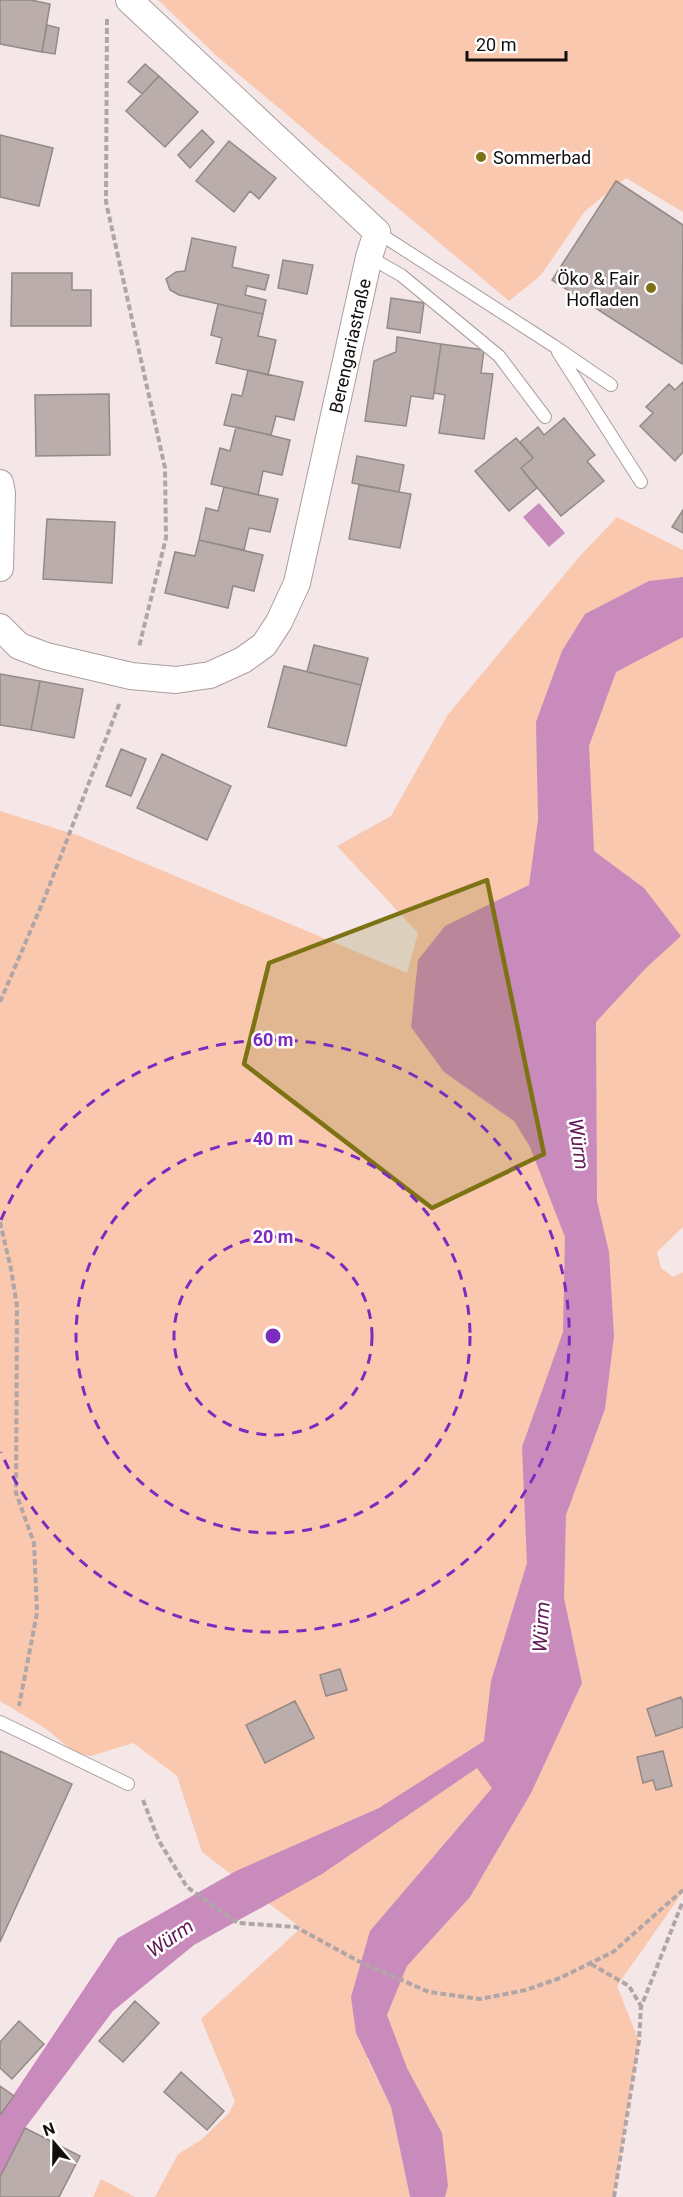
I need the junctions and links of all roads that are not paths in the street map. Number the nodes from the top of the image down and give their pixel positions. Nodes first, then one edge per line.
1 (118, 6) edge
2 (377, 232) junction
3 (369, 257) junction
4 (554, 346) junction
5 (611, 385) dead end
6 (545, 417) dead end
7 (641, 482) dead end
8 (0, 483) edge
9 (0, 568) edge
10 (0, 627) edge
11 (0, 1722) edge
12 (128, 1784) road end

1 - 2 street
2 - 3 street, Berengariastraße
2 - 4 lane
3 - 6 lane
3 - 10 street, Berengariastraße
4 - 5 lane
4 - 7 lane
8 - 9 street
11 - 12 lane

